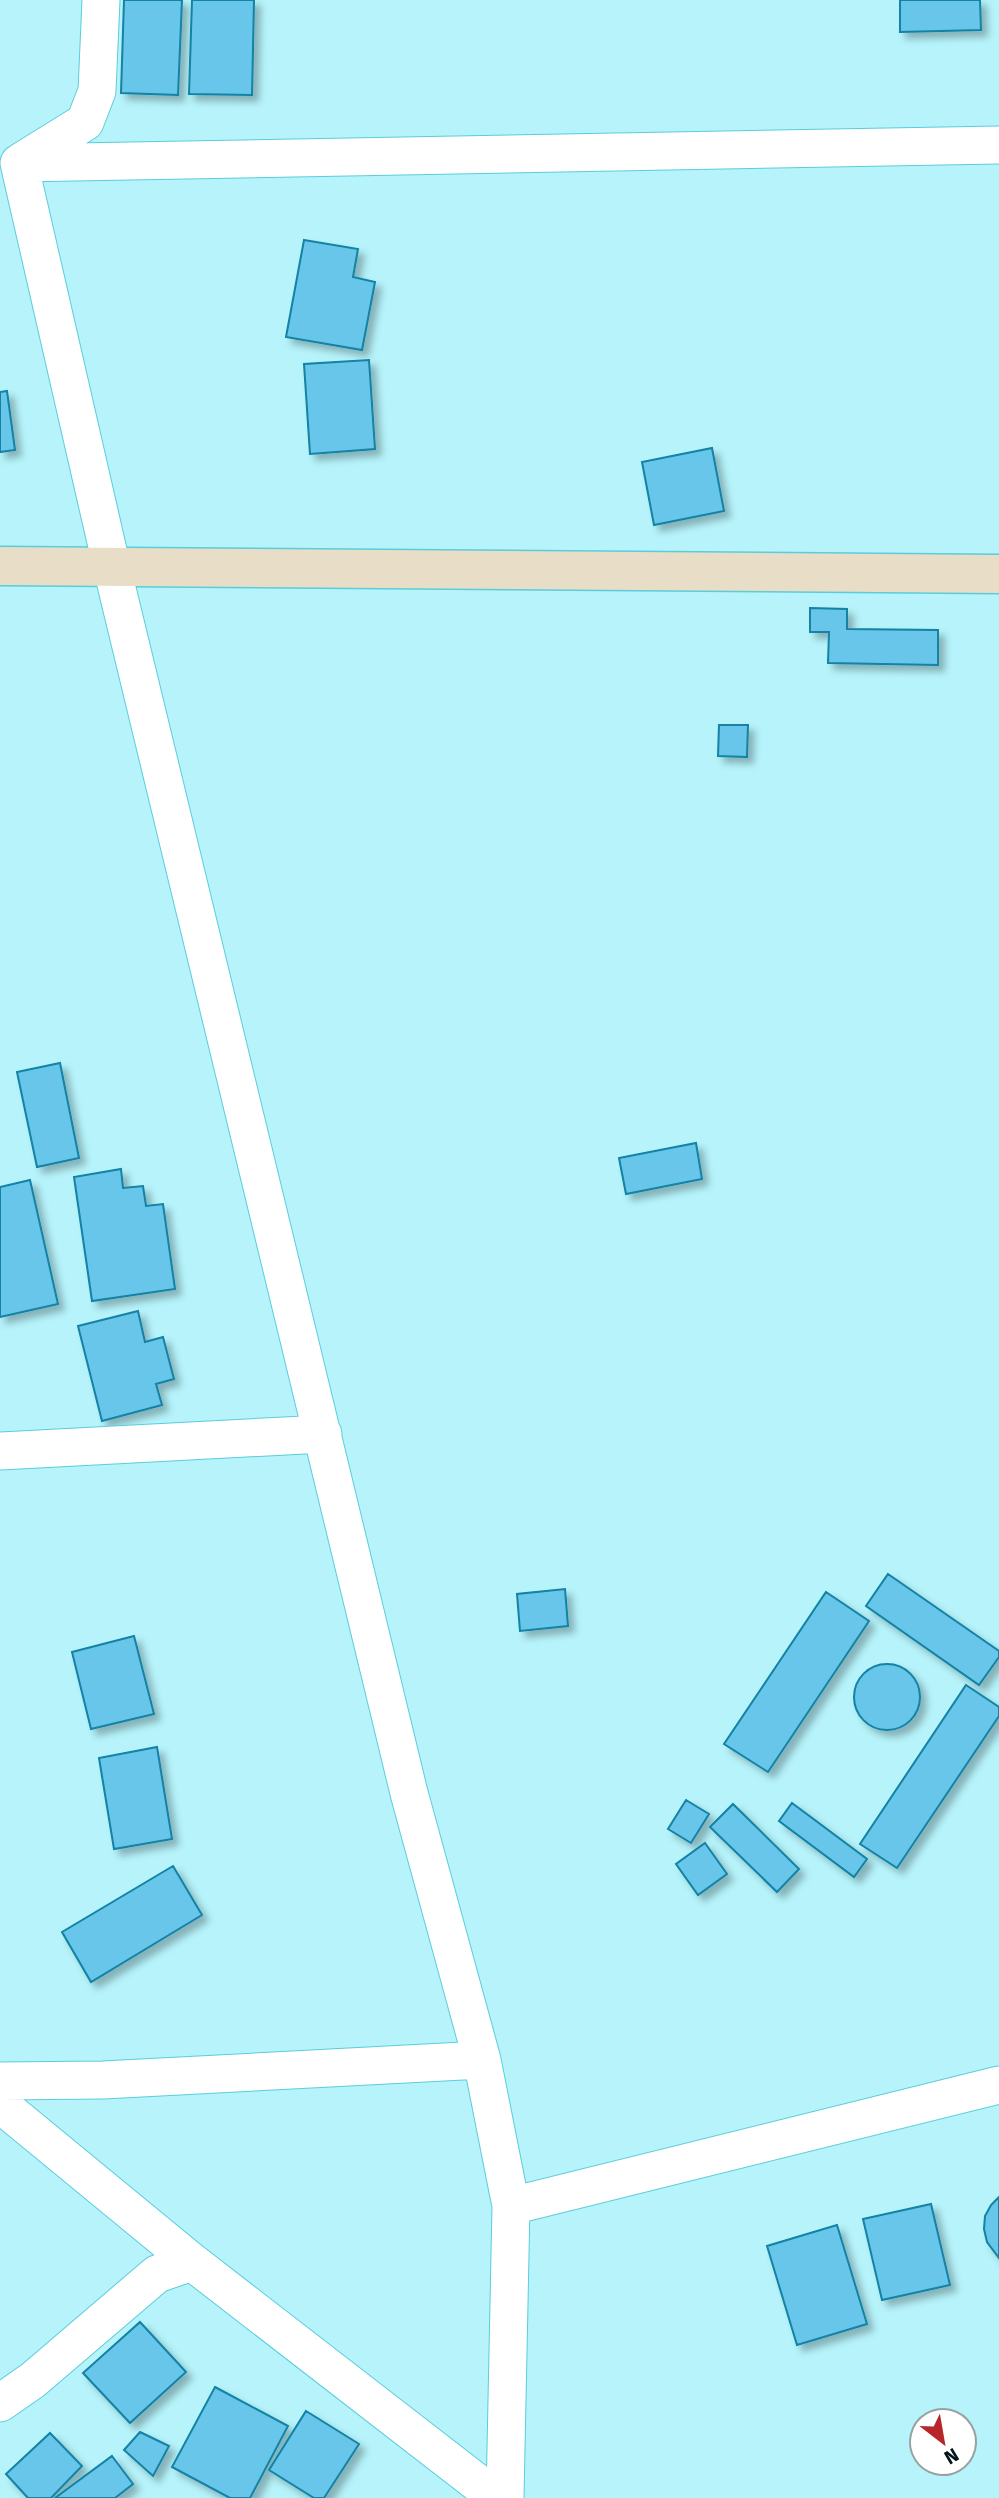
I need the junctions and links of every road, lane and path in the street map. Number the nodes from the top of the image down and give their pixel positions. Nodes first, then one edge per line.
1 (101, 0) edge
2 (999, 145) edge
3 (9, 163) edge
4 (0, 566) edge
5 (112, 568) junction
6 (999, 574) edge
7 (323, 1434) junction
8 (0, 1451) edge
9 (482, 2060) junction
10 (0, 2081) edge
11 (999, 2085) edge
12 (0, 2104) edge
13 (511, 2206) junction
14 (192, 2262) junction
15 (0, 2403) edge
16 (496, 2498) edge
17 (505, 2498) edge

1 - 3 street
2 - 3 street
3 - 5 street
4 - 5 street
5 - 6 street
5 - 7 street
7 - 8 street
7 - 9 street
9 - 10 street
9 - 13 street
11 - 13 street
12 - 14 street
13 - 17 street
14 - 15 street
14 - 16 street

